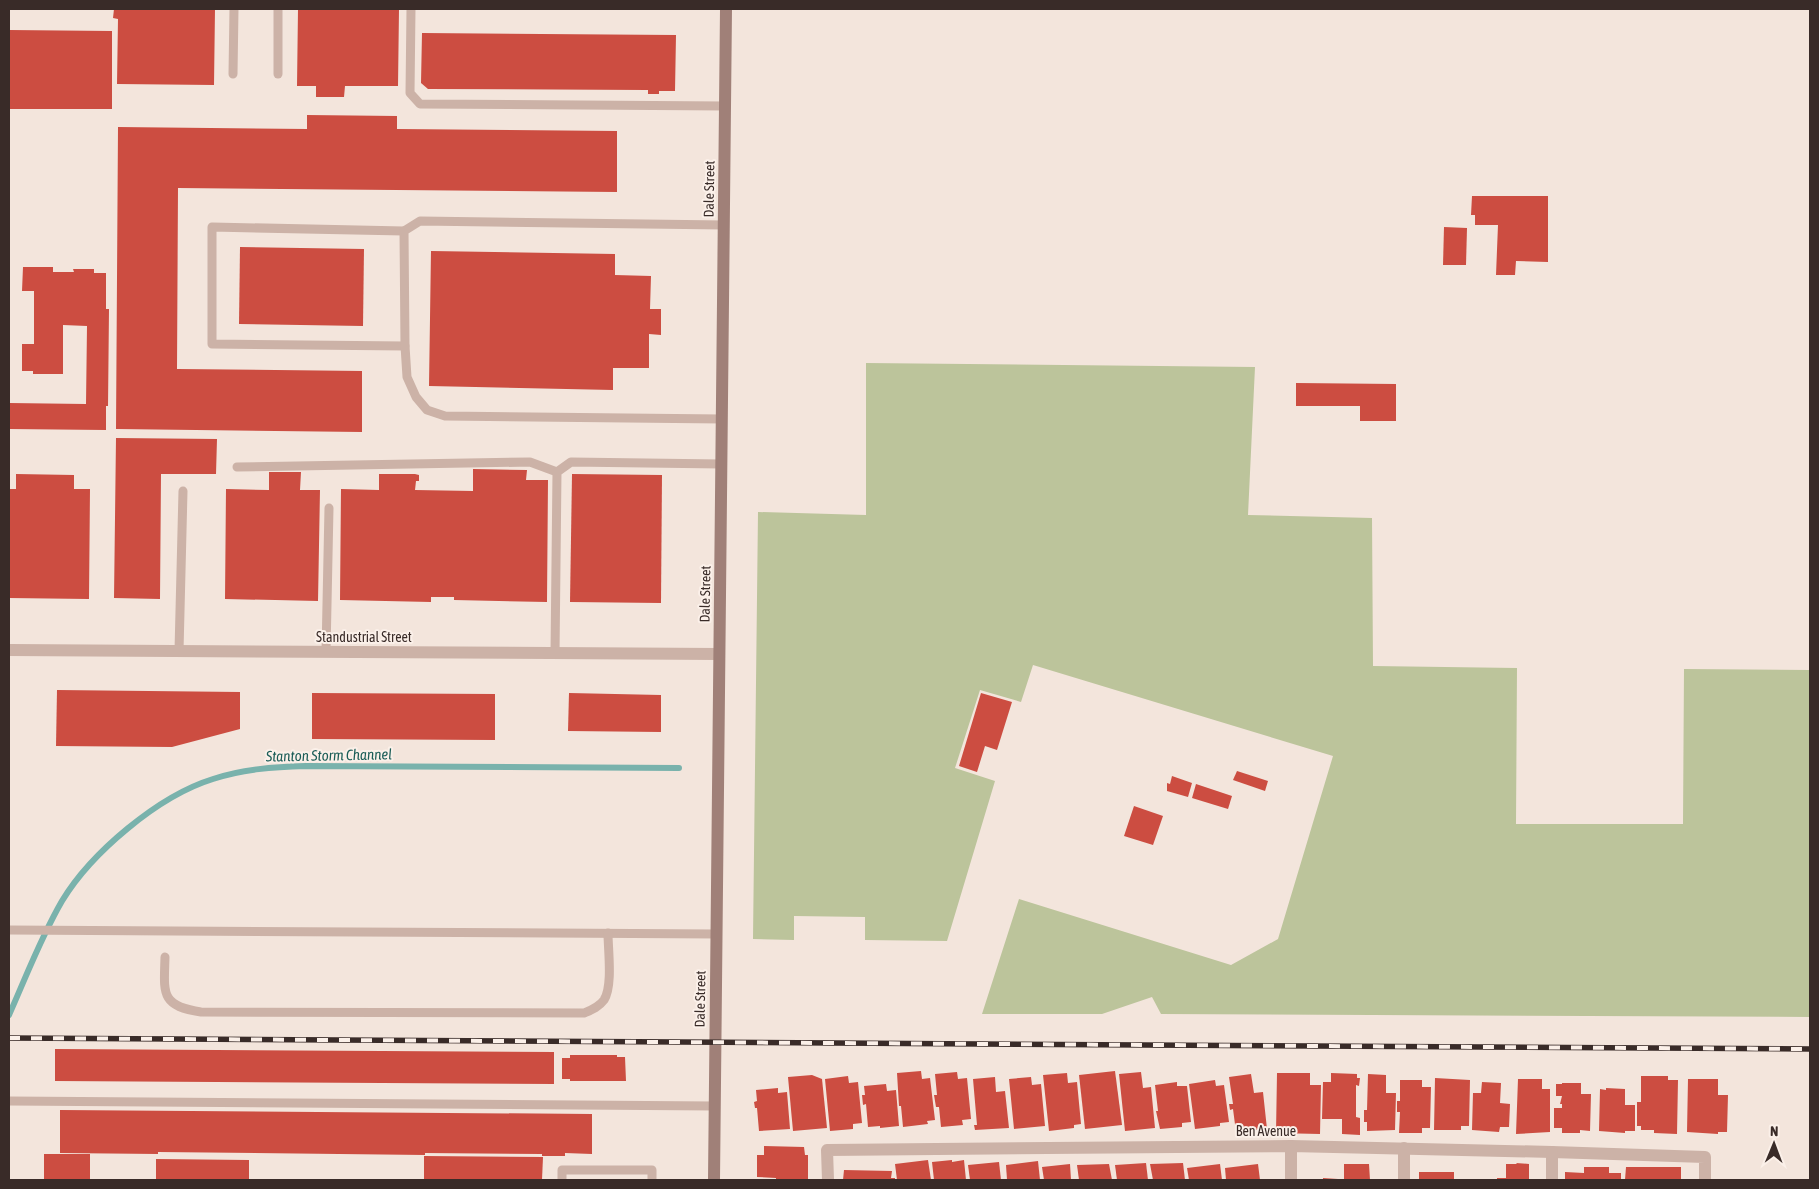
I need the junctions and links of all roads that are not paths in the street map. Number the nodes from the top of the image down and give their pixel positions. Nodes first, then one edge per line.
1 (234, 9) edge
2 (278, 9) edge
3 (411, 9) edge
4 (726, 9) edge
5 (233, 74) dead end
6 (278, 74) dead end
7 (725, 106) junction
8 (724, 225) junction
9 (404, 231) junction
10 (405, 346) junction
11 (722, 419) junction
12 (721, 464) junction
13 (237, 467) dead end
14 (557, 472) junction
15 (183, 491) dead end
16 (329, 508) dead end
17 (9, 650) edge
18 (180, 651) junction
19 (326, 652) junction
20 (555, 654) junction
21 (719, 654) junction
22 (9, 930) edge
23 (608, 933) junction
24 (716, 934) junction
25 (165, 957) dead end
26 (9, 1101) edge
27 (714, 1106) junction
28 (1291, 1146) junction
29 (1404, 1148) junction
30 (1552, 1152) junction
31 (562, 1180) edge
32 (652, 1180) edge
33 (714, 1180) edge
34 (828, 1180) edge
35 (1290, 1180) edge
36 (1404, 1180) edge
37 (1552, 1180) edge
38 (1705, 1180) edge

1 - 5 lane
2 - 6 lane
3 - 7 lane
4 - 7 street, Dale Street
7 - 8 street, Dale Street
8 - 9 lane
8 - 11 street, Dale Street
9 - 10 lane
9 - 10 lane
10 - 11 lane
11 - 12 street, Dale Street
12 - 14 lane
12 - 21 street, Dale Street
13 - 14 lane
14 - 20 lane
15 - 18 lane
16 - 19 lane
17 - 18 street, Standustrial Street
18 - 19 street, Standustrial Street
19 - 20 street, Standustrial Street
20 - 21 street, Standustrial Street
21 - 24 street, Dale Street
22 - 23 lane
23 - 24 lane
23 - 25 lane
24 - 27 street, Dale Street
26 - 27 lane
27 - 33 street, Dale Street
28 - 29 street, Ben Avenue
28 - 34 street, Ben Avenue
28 - 35 street
29 - 30 street, Ben Avenue
29 - 36 street
30 - 37 street
30 - 38 street, Ben Avenue
31 - 32 lane

